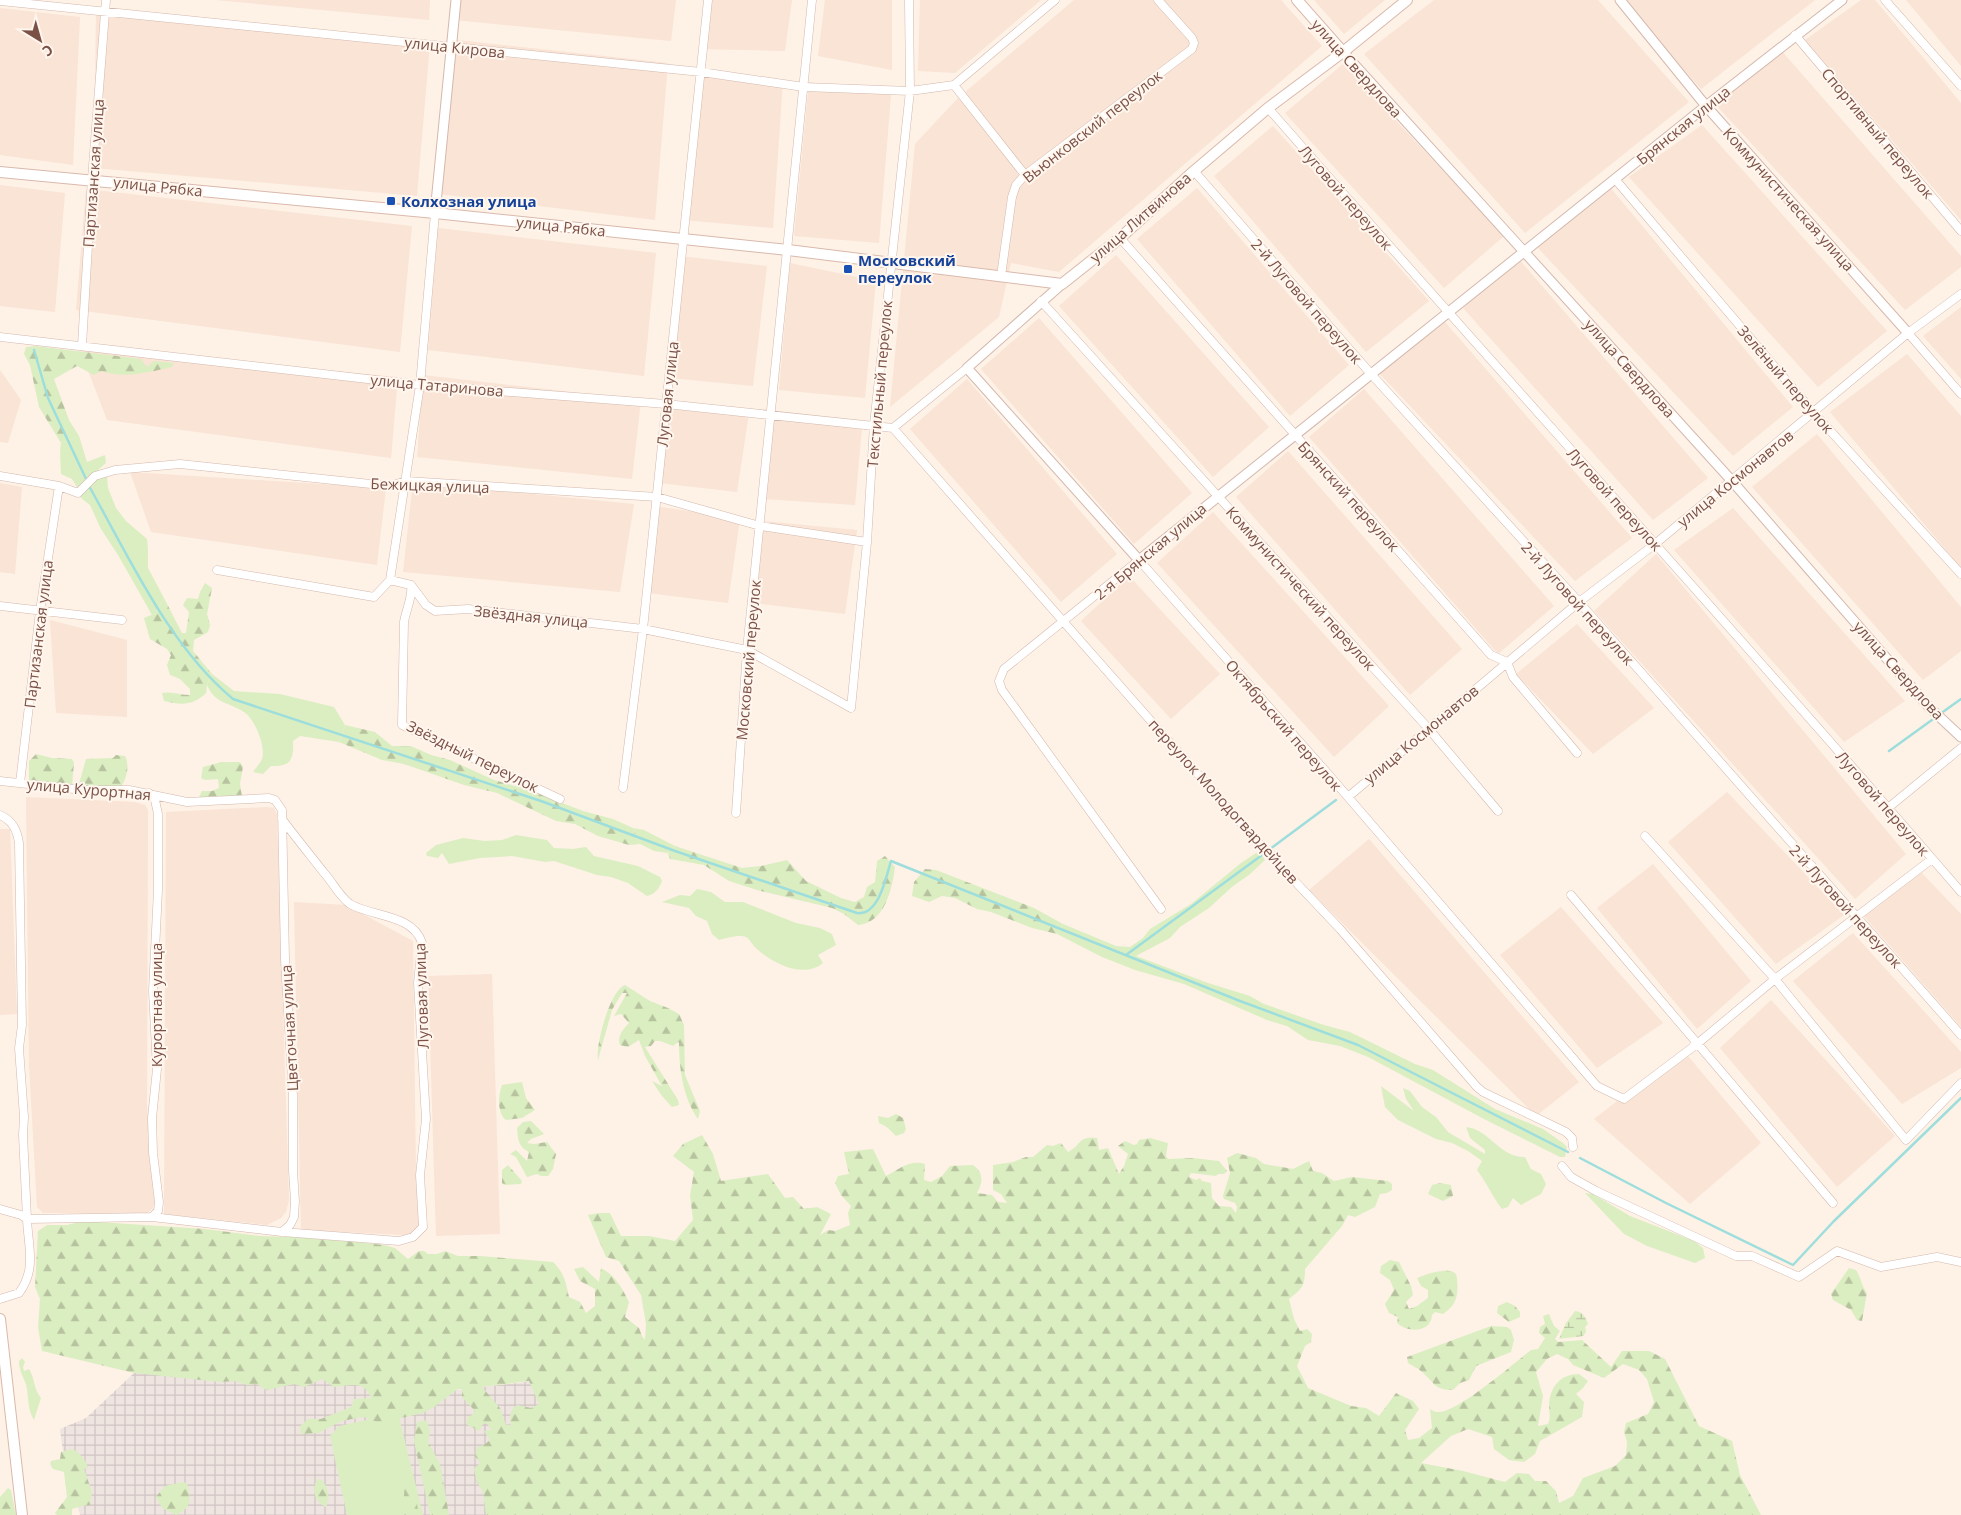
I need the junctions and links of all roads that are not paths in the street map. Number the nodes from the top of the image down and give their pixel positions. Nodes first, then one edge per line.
1 (106, 0) edge
2 (456, 0) edge
3 (708, 0) edge
4 (812, 0) edge
5 (908, 0) edge
6 (1055, 0) edge
7 (1158, 0) edge
8 (1297, 0) edge
9 (1406, 0) edge
10 (1620, 0) edge
11 (1842, 0) edge
12 (1885, 0) edge
13 (0, 1) edge
14 (104, 13) junction
15 (1795, 36) junction
16 (452, 46) junction
17 (1342, 52) junction
18 (701, 72) junction
19 (954, 86) junction
20 (1961, 86) edge
21 (804, 87) junction
22 (910, 91) junction
23 (1706, 106) junction
24 (1268, 108) junction
25 (1194, 171) junction
26 (0, 172) edge
27 (1026, 174) junction
28 (92, 179) junction
29 (1615, 179) junction
30 (436, 213) junction
31 (1961, 231) edge
32 (1120, 238) junction
33 (684, 239) junction
34 (788, 250) junction
35 (1524, 251) junction
36 (890, 262) junction
37 (1001, 276) junction
38 (1062, 284) junction
39 (1961, 294) edge
40 (1041, 301) junction
41 (1447, 313) junction
42 (1908, 333) junction
43 (0, 337) edge
44 (82, 346) junction
45 (967, 368) junction
46 (1371, 374) junction
47 (420, 385) junction
48 (1961, 394) edge
49 (666, 404) junction
50 (1814, 413) junction
51 (771, 414) junction
52 (874, 425) junction
53 (893, 428) junction
54 (1293, 434) junction
55 (0, 476) edge
56 (406, 481) junction
57 (1732, 481) junction
58 (59, 486) junction
59 (1217, 496) junction
60 (657, 497) junction
61 (760, 526) junction
62 (867, 542) junction
63 (1656, 544) junction
64 (1139, 560) junction
65 (217, 570) dead end
66 (1961, 574) edge
67 (390, 580) junction
68 (411, 585) junction
69 (1578, 602) junction
70 (0, 606) edge
71 (40, 611) junction
72 (122, 620) dead end
73 (1064, 622) junction
74 (643, 629) junction
75 (748, 650) junction
76 (1507, 662) junction
77 (851, 708) joint
78 (1428, 728) junction
79 (1961, 737) edge
80 (1961, 748) edge
81 (1577, 753) dead end
82 (0, 781) edge
83 (20, 783) junction
84 (623, 788) dead end
85 (148, 793) junction
86 (1348, 797) junction
87 (560, 799) dead end
88 (1888, 808) junction
89 (1498, 811) dead end
90 (736, 813) dead end
91 (0, 815) edge
92 (282, 819) junction
93 (1645, 836) dead end
94 (1932, 859) junction
95 (1961, 892) edge
96 (1570, 894) dead end
97 (1161, 909) dead end
98 (1856, 917) junction
99 (1775, 979) junction
100 (1961, 1035) edge
101 (1697, 1044) junction
102 (1961, 1083) edge
103 (1573, 1147) dead end
104 (1562, 1166) dead end
105 (1833, 1203) dead end
106 (0, 1209) edge
107 (152, 1217) junction
108 (27, 1219) junction
109 (282, 1232) junction
110 (1961, 1262) edge
111 (0, 1299) edge
112 (0, 1319) edge
113 (5, 1398) edge
114 (22, 1515) edge

1 - 14 street, Партизанская улица
2 - 16 street
3 - 18 street, Луговая улица
4 - 21 street, Московский переулок
5 - 22 street, Текстильный переулок
6 - 19 street
7 - 27 street, Вьюнковский переулок
8 - 17 main road, улица Свердлова
9 - 17 main road, улица Литвинова
10 - 23 street, Коммунистическая улица
11 - 15 street, Брянская улица
12 - 20 street
13 - 14 street, улица Кирова
14 - 16 street, улица Кирова
14 - 28 street, Партизанская улица
15 - 23 street, Брянская улица
15 - 31 street, Спортивный переулок
16 - 18 street, улица Кирова
16 - 30 street
17 - 24 main road, улица Литвинова
17 - 35 street, улица Свердлова
18 - 21 street, улица Кирова
18 - 33 street, Луговая улица
19 - 22 street, улица Кирова
19 - 27 street
21 - 22 street, улица Кирова
21 - 34 street, Московский переулок
22 - 36 street, Текстильный переулок
23 - 29 street, Брянская улица
23 - 42 street, Коммунистическая улица
24 - 25 main road, улица Литвинова
24 - 41 street, Луговой переулок
25 - 32 main road, улица Литвинова
25 - 46 street, 2-й Луговой переулок
26 - 28 main road, улица Рябка
27 - 37 street, Вьюнковский переулок
28 - 30 main road, улица Рябка
28 - 44 street, Партизанская улица
29 - 35 street, Брянская улица
29 - 50 street, Зелёный переулок
30 - 33 main road, улица Рябка
30 - 47 street
32 - 38 main road, улица Литвинова
32 - 54 street, Брянский переулок
33 - 34 main road, улица Рябка
33 - 49 street, Луговая улица
34 - 36 main road, улица Рябка
34 - 51 street, Московский переулок
35 - 41 street, 2-я Брянская улица
35 - 57 street, улица Свердлова
36 - 37 main road, улица Рябка
36 - 52 street, Текстильный переулок
37 - 38 main road, улица Рябка
38 - 40 street, улица Литвинова
39 - 42 street, улица Космонавтов
40 - 45 street, улица Литвинова
40 - 59 street, Коммунистический переулок
41 - 46 street, 2-я Брянская улица
41 - 63 street, Луговой переулок
42 - 48 street, Коммунистическая улица
42 - 50 street, улица Космонавтов
43 - 44 street, улица Татаринова
44 - 47 street, улица Татаринова
45 - 53 street, улица Литвинова
45 - 64 street, Октябрьский переулок
46 - 54 street, 2-я Брянская улица
46 - 69 street, 2-й Луговой переулок
47 - 49 street, улица Татаринова
47 - 56 street
49 - 51 street, улица Татаринова
49 - 60 street, Луговая улица
50 - 57 street, улица Космонавтов
50 - 66 street, Зелёный переулок
51 - 52 street, улица Татаринова
51 - 61 street, Московский переулок
52 - 53 street
52 - 62 street, Текстильный переулок
53 - 73 street, переулок Молодогвардейцев
54 - 59 street, 2-я Брянская улица
54 - 76 street, Брянский переулок
55 - 58 street, Бежицкая улица
56 - 58 street, Бежицкая улица
56 - 60 street, Бежицкая улица
56 - 67 street
57 - 63 street, улица Космонавтов
57 - 79 street, улица Свердлова
58 - 71 street, Партизанская улица
59 - 64 street, 2-я Брянская улица
59 - 78 street, Коммунистический переулок
60 - 61 street, Бежицкая улица
60 - 74 street, Луговая улица
61 - 62 street, Бежицкая улица
61 - 75 street, Московский переулок
62 - 77 street, Текстильный переулок
63 - 69 street, улица Космонавтов
63 - 88 street, Луговой переулок
64 - 73 street, 2-я Брянская улица
64 - 86 street, Октябрьский переулок
65 - 67 street
67 - 68 street
68 - 74 street, Звёздная улица
68 - 87 street, Звёздный переулок
69 - 76 street, улица Космонавтов
69 - 98 street, 2-й Луговой переулок
70 - 71 street
71 - 72 street
71 - 83 street, Партизанская улица
73 - 97 street, 2-я Брянская улица
73 - 103 street, переулок Молодогвардейцев
74 - 75 street, Звёздная улица
74 - 84 street, Луговая улица
75 - 77 street, Звёздная улица
75 - 90 street, Московский переулок
76 - 78 street, улица Космонавтов
76 - 81 street
78 - 86 street, улица Космонавтов
78 - 89 street, Коммунистический переулок
80 - 88 street
82 - 83 street, улица Курортная
83 - 85 street, улица Курортная
85 - 92 street, улица Курортная
85 - 107 street, Курортная улица
86 - 101 street, Октябрьский переулок
88 - 94 street, Луговой переулок
91 - 108 street
92 - 109 street, Цветочная улица
92 - 109 street, Луговая улица
93 - 99 street
94 - 95 street, Луговой переулок
94 - 98 street
96 - 101 street
98 - 99 street
98 - 100 street, 2-й Луговой переулок
99 - 101 street
99 - 102 street
101 - 105 street
104 - 110 street
106 - 108 street
107 - 108 street
107 - 109 street
108 - 111 street
112 - 113 main road
113 - 114 main road

